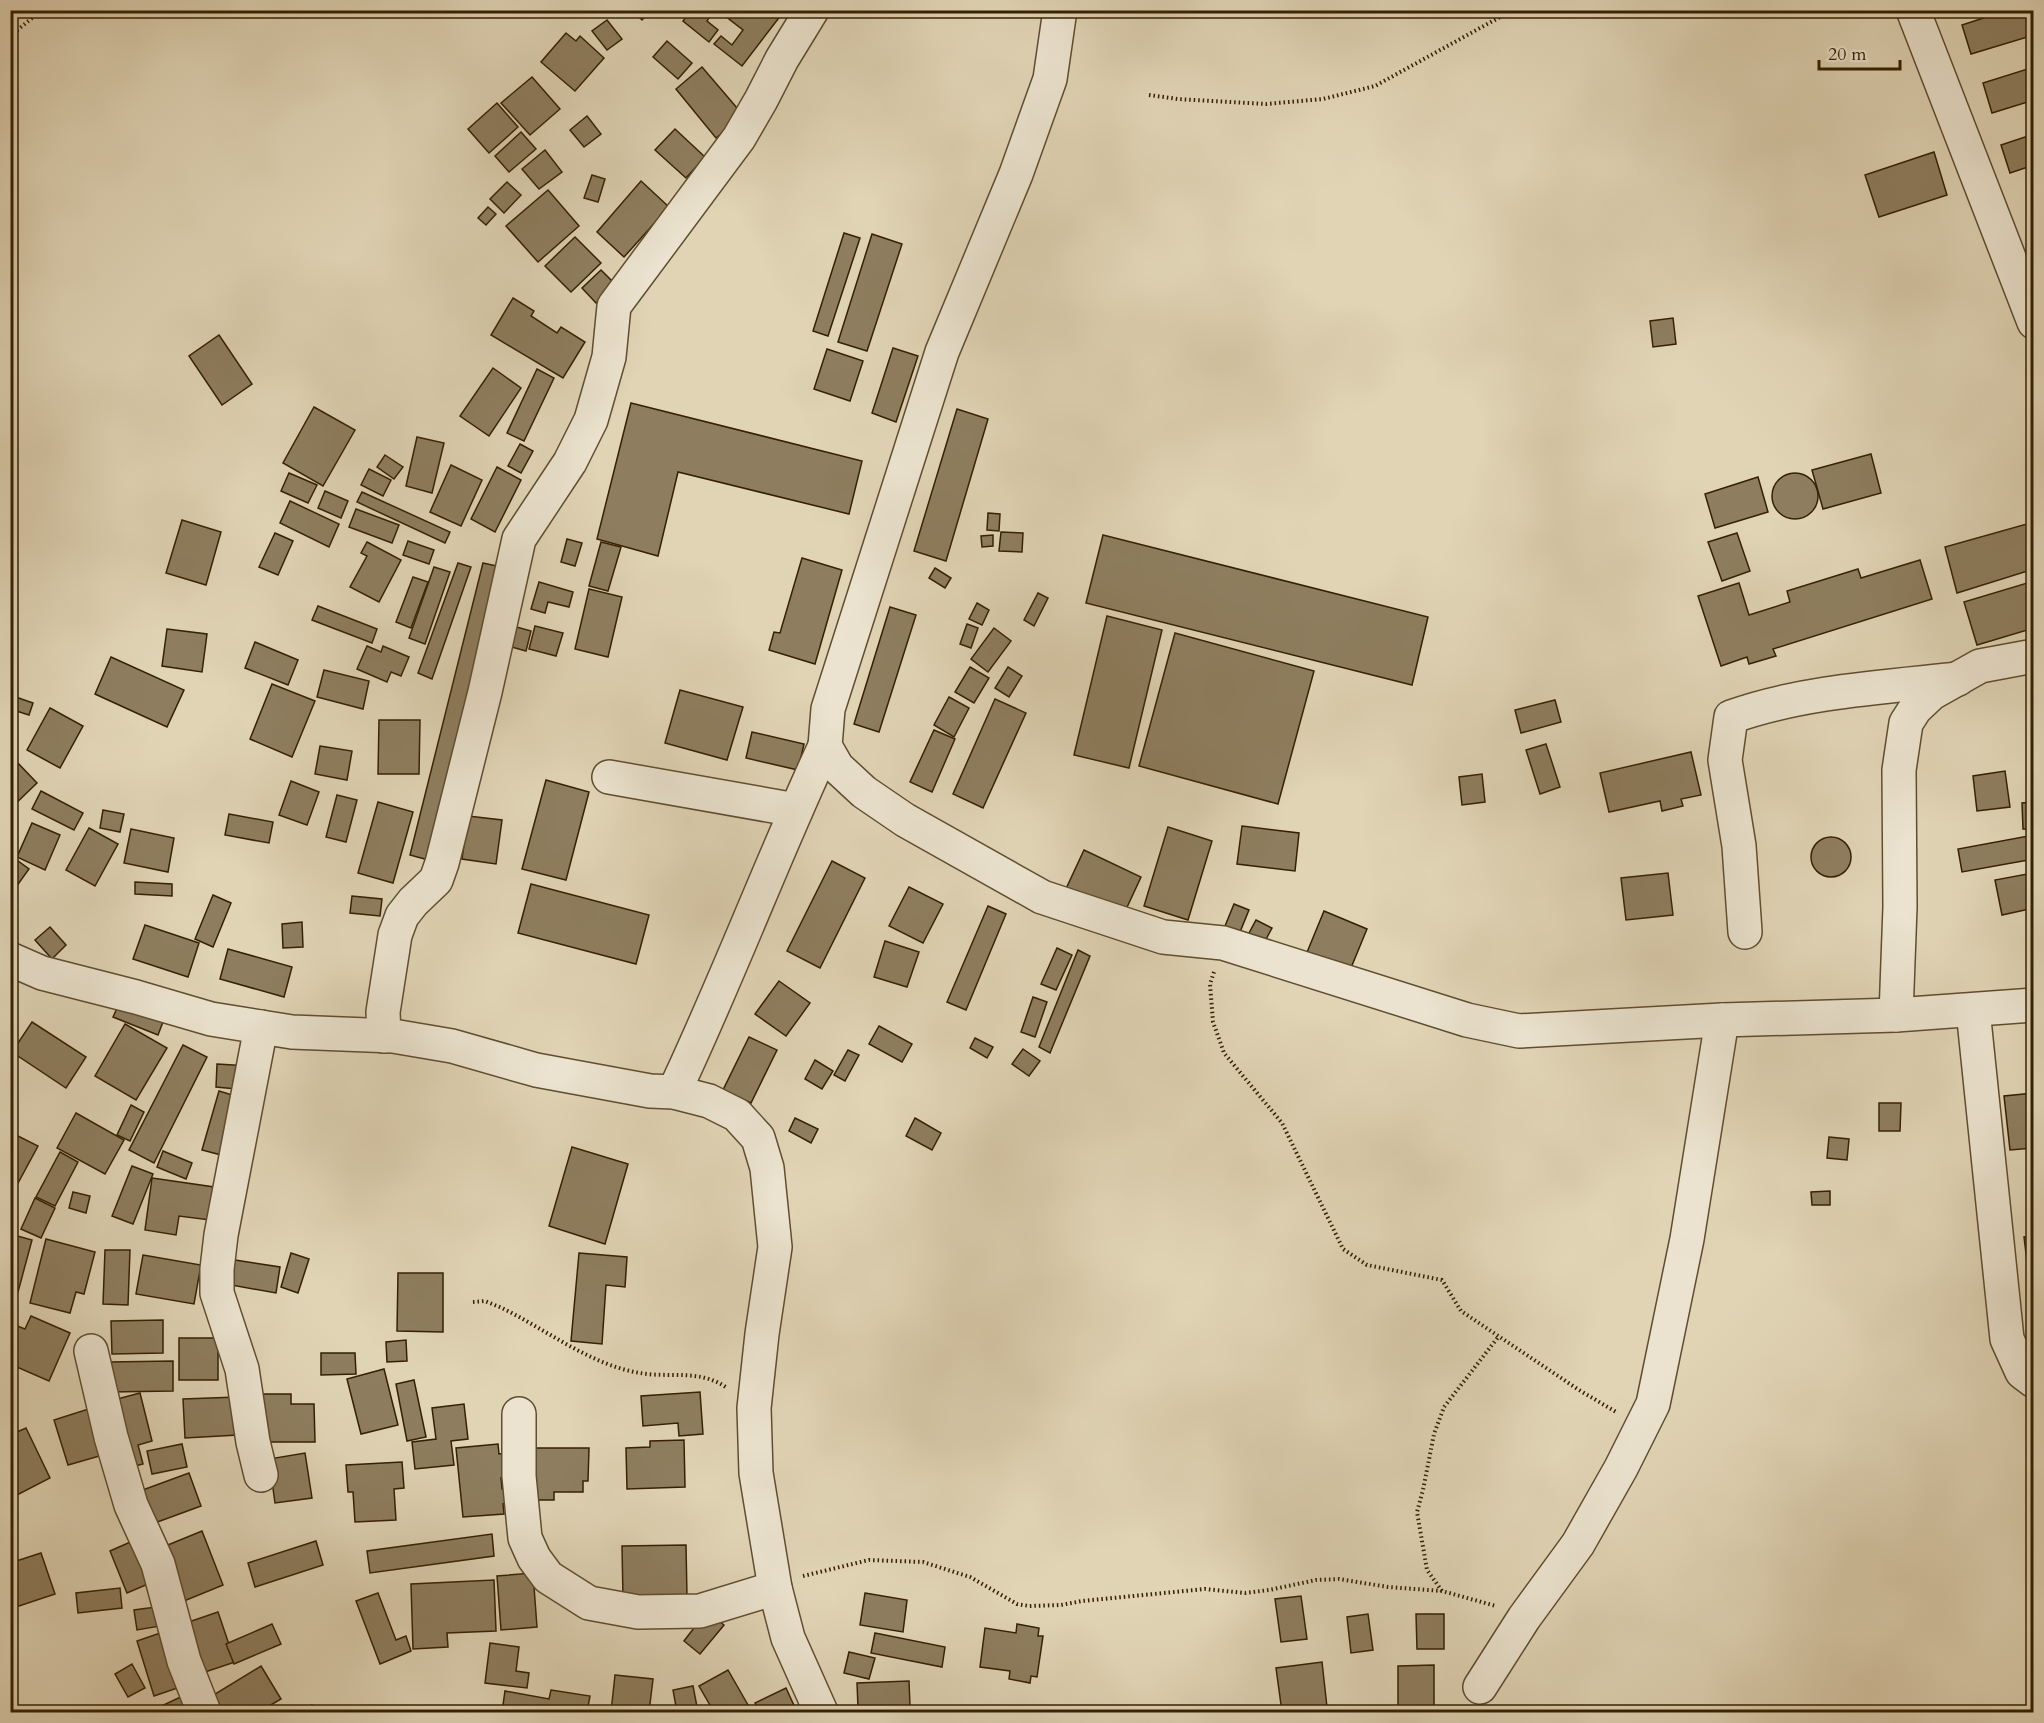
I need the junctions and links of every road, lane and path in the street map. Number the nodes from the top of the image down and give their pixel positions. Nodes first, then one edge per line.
1 (42, 10) edge
2 (812, 10) edge
3 (1060, 10) edge
4 (1519, 10) edge
5 (1913, 10) edge
6 (10, 36) edge
7 (1149, 95) dead end
8 (2034, 322) edge
9 (2034, 656) edge
10 (1958, 679) junction
11 (825, 746) junction
12 (609, 777) dead end
13 (796, 810) junction
14 (1745, 932) dead end
15 (1223, 943) junction
16 (10, 959) edge
17 (2034, 1005) edge
18 (1973, 1010) junction
19 (1896, 1015) junction
20 (1722, 1020) junction
21 (261, 1027) junction
22 (384, 1036) junction
23 (674, 1092) junction
24 (473, 1302) dead end
25 (1499, 1336) junction
26 (91, 1351) dead end
27 (2034, 1381) edge
28 (754, 1408) junction
29 (519, 1414) dead end
30 (1643, 1427) junction
31 (261, 1475) dead end
32 (776, 1590) junction
33 (1442, 1591) junction
34 (1524, 1618) junction
35 (1480, 1688) dead end
36 (204, 1713) edge
37 (821, 1713) edge

1 - 6 path
2 - 22 street
3 - 11 street
4 - 7 path
5 - 8 street
9 - 10 street
10 - 14 street
10 - 19 street
11 - 13 street
11 - 15 street
12 - 13 street
13 - 23 street
15 - 20 street
15 - 25 path
16 - 21 street
17 - 18 street
18 - 19 street
18 - 27 street
19 - 20 street
20 - 30 street
21 - 22 street
21 - 31 street
22 - 23 street
23 - 28 street
24 - 28 path
25 - 30 path
25 - 33 path
26 - 36 street
28 - 32 street
29 - 32 street
30 - 34 street
32 - 33 path
32 - 37 street
33 - 34 path
34 - 35 street

